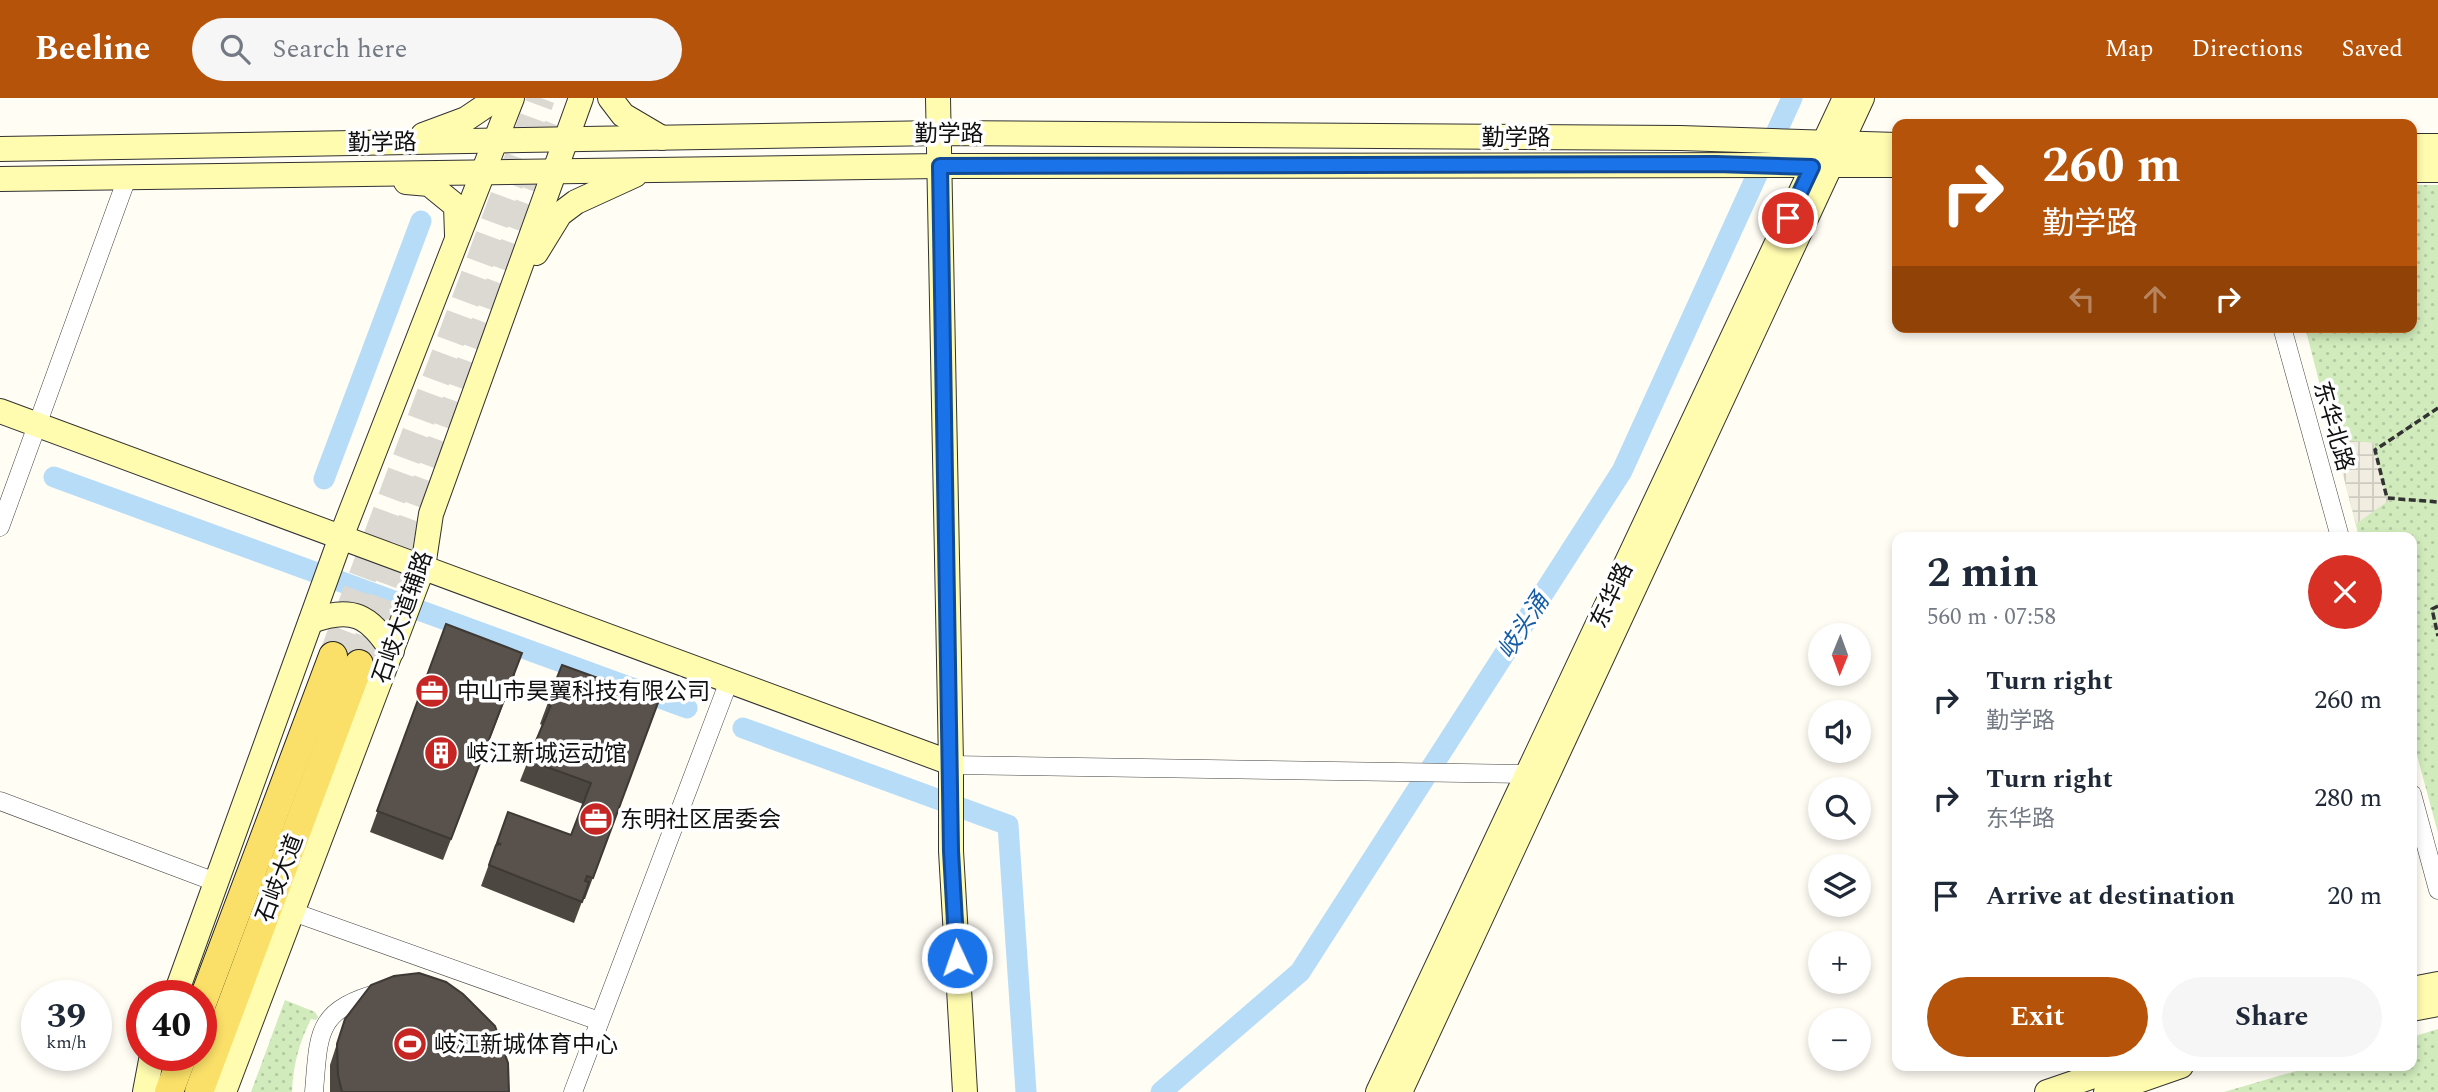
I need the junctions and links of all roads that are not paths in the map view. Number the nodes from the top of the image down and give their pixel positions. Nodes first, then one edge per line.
1 (497, 98) edge
2 (512, 98) edge
3 (581, 98) edge
4 (610, 98) edge
5 (938, 98) edge
6 (1845, 98) edge
7 (1862, 98) edge
8 (939, 133) junction
9 (662, 138) junction
10 (495, 140) junction
11 (566, 140) junction
12 (396, 142) junction
13 (2417, 145) edge
14 (1892, 146) edge
15 (2438, 146) edge
16 (0, 149) edge
17 (1826, 156) junction
18 (1892, 164) edge
19 (940, 166) junction
20 (646, 170) junction
21 (2417, 170) edge
22 (2438, 170) edge
23 (554, 172) junction
24 (473, 173) junction
25 (336, 174) junction
26 (127, 178) junction
27 (0, 179) edge
28 (457, 238) junction
29 (510, 296) junction
30 (2283, 333) edge
31 (0, 411) edge
32 (37, 424) junction
33 (0, 527) edge
34 (2339, 532) edge
35 (341, 537) junction
36 (423, 567) junction
37 (311, 621) junction
38 (392, 651) junction
39 (729, 681) junction
40 (951, 764) junction
41 (1526, 775) junction
42 (0, 801) edge
43 (2417, 812) edge
44 (218, 883) junction
45 (2438, 890) edge
46 (293, 912) junction
47 (437, 962) junction
48 (181, 980) edge
49 (212, 980) edge
50 (428, 982) edge
51 (2438, 984) edge
52 (2417, 988) edge
53 (405, 989) edge
54 (2438, 1004) edge
55 (2417, 1008) edge
56 (599, 1021) junction
57 (217, 1039) edge
58 (149, 1071) edge
59 (177, 1071) edge
60 (206, 1071) edge
61 (2108, 1071) edge
62 (2167, 1071) edge
63 (145, 1092) edge
64 (169, 1092) edge
65 (199, 1092) edge
66 (224, 1092) edge
67 (314, 1092) edge
68 (573, 1092) edge
69 (965, 1092) edge
70 (1378, 1092) edge
71 (1400, 1092) edge
72 (2047, 1092) edge
73 (2106, 1092) edge

1 - 12 main road
2 - 10 main road
3 - 11 main road, 石岐大道辅路
4 - 9 main road
5 - 8 main road
6 - 17 main road, 东华路
7 - 17 main road, 东华路
8 - 9 main road, 勤学路
8 - 17 main road, 勤学路
8 - 19 main road
9 - 11 main road, 勤学路
10 - 11 main road, 勤学路
10 - 12 main road, 勤学路
10 - 24 main road
11 - 23 main road, 石岐大道辅路
12 - 16 main road, 勤学路
13 - 15 main road
14 - 17 main road, 勤学路
17 - 18 main road, 勤学路
17 - 19 main road, 勤学路
17 - 41 main road, 东华路
17 - 71 main road, 东华路
19 - 20 main road, 勤学路
19 - 40 main road
20 - 23 main road, 勤学路
20 - 29 main road
21 - 22 main road
23 - 24 main road, 勤学路
23 - 29 main road, 石岐大道辅路
24 - 25 main road, 勤学路
24 - 28 main road
25 - 26 main road
25 - 28 main road
26 - 27 main road
26 - 32 street
28 - 35 main road
29 - 36 main road, 石岐大道辅路
30 - 34 street, 东华北路
31 - 32 main road
32 - 33 street
32 - 35 main road
35 - 36 main road
35 - 37 main road
36 - 38 main road, 石岐大道辅路
36 - 39 main road
37 - 38 main road
37 - 44 main road
38 - 46 main road, 石岐大道辅路
39 - 40 main road
39 - 56 street
40 - 41 street
40 - 69 main road
41 - 70 main road, 东华路
42 - 44 street
43 - 45 street
44 - 48 main road
46 - 47 street
46 - 66 main road, 石岐大道辅路
47 - 50 street
47 - 56 street
49 - 57 main road, 石岐大道
51 - 52 main road
53 - 67 street
54 - 55 main road
56 - 68 street
58 - 63 main road
59 - 64 main road
60 - 65 main road, 石岐大道
61 - 72 main road
62 - 73 main road

